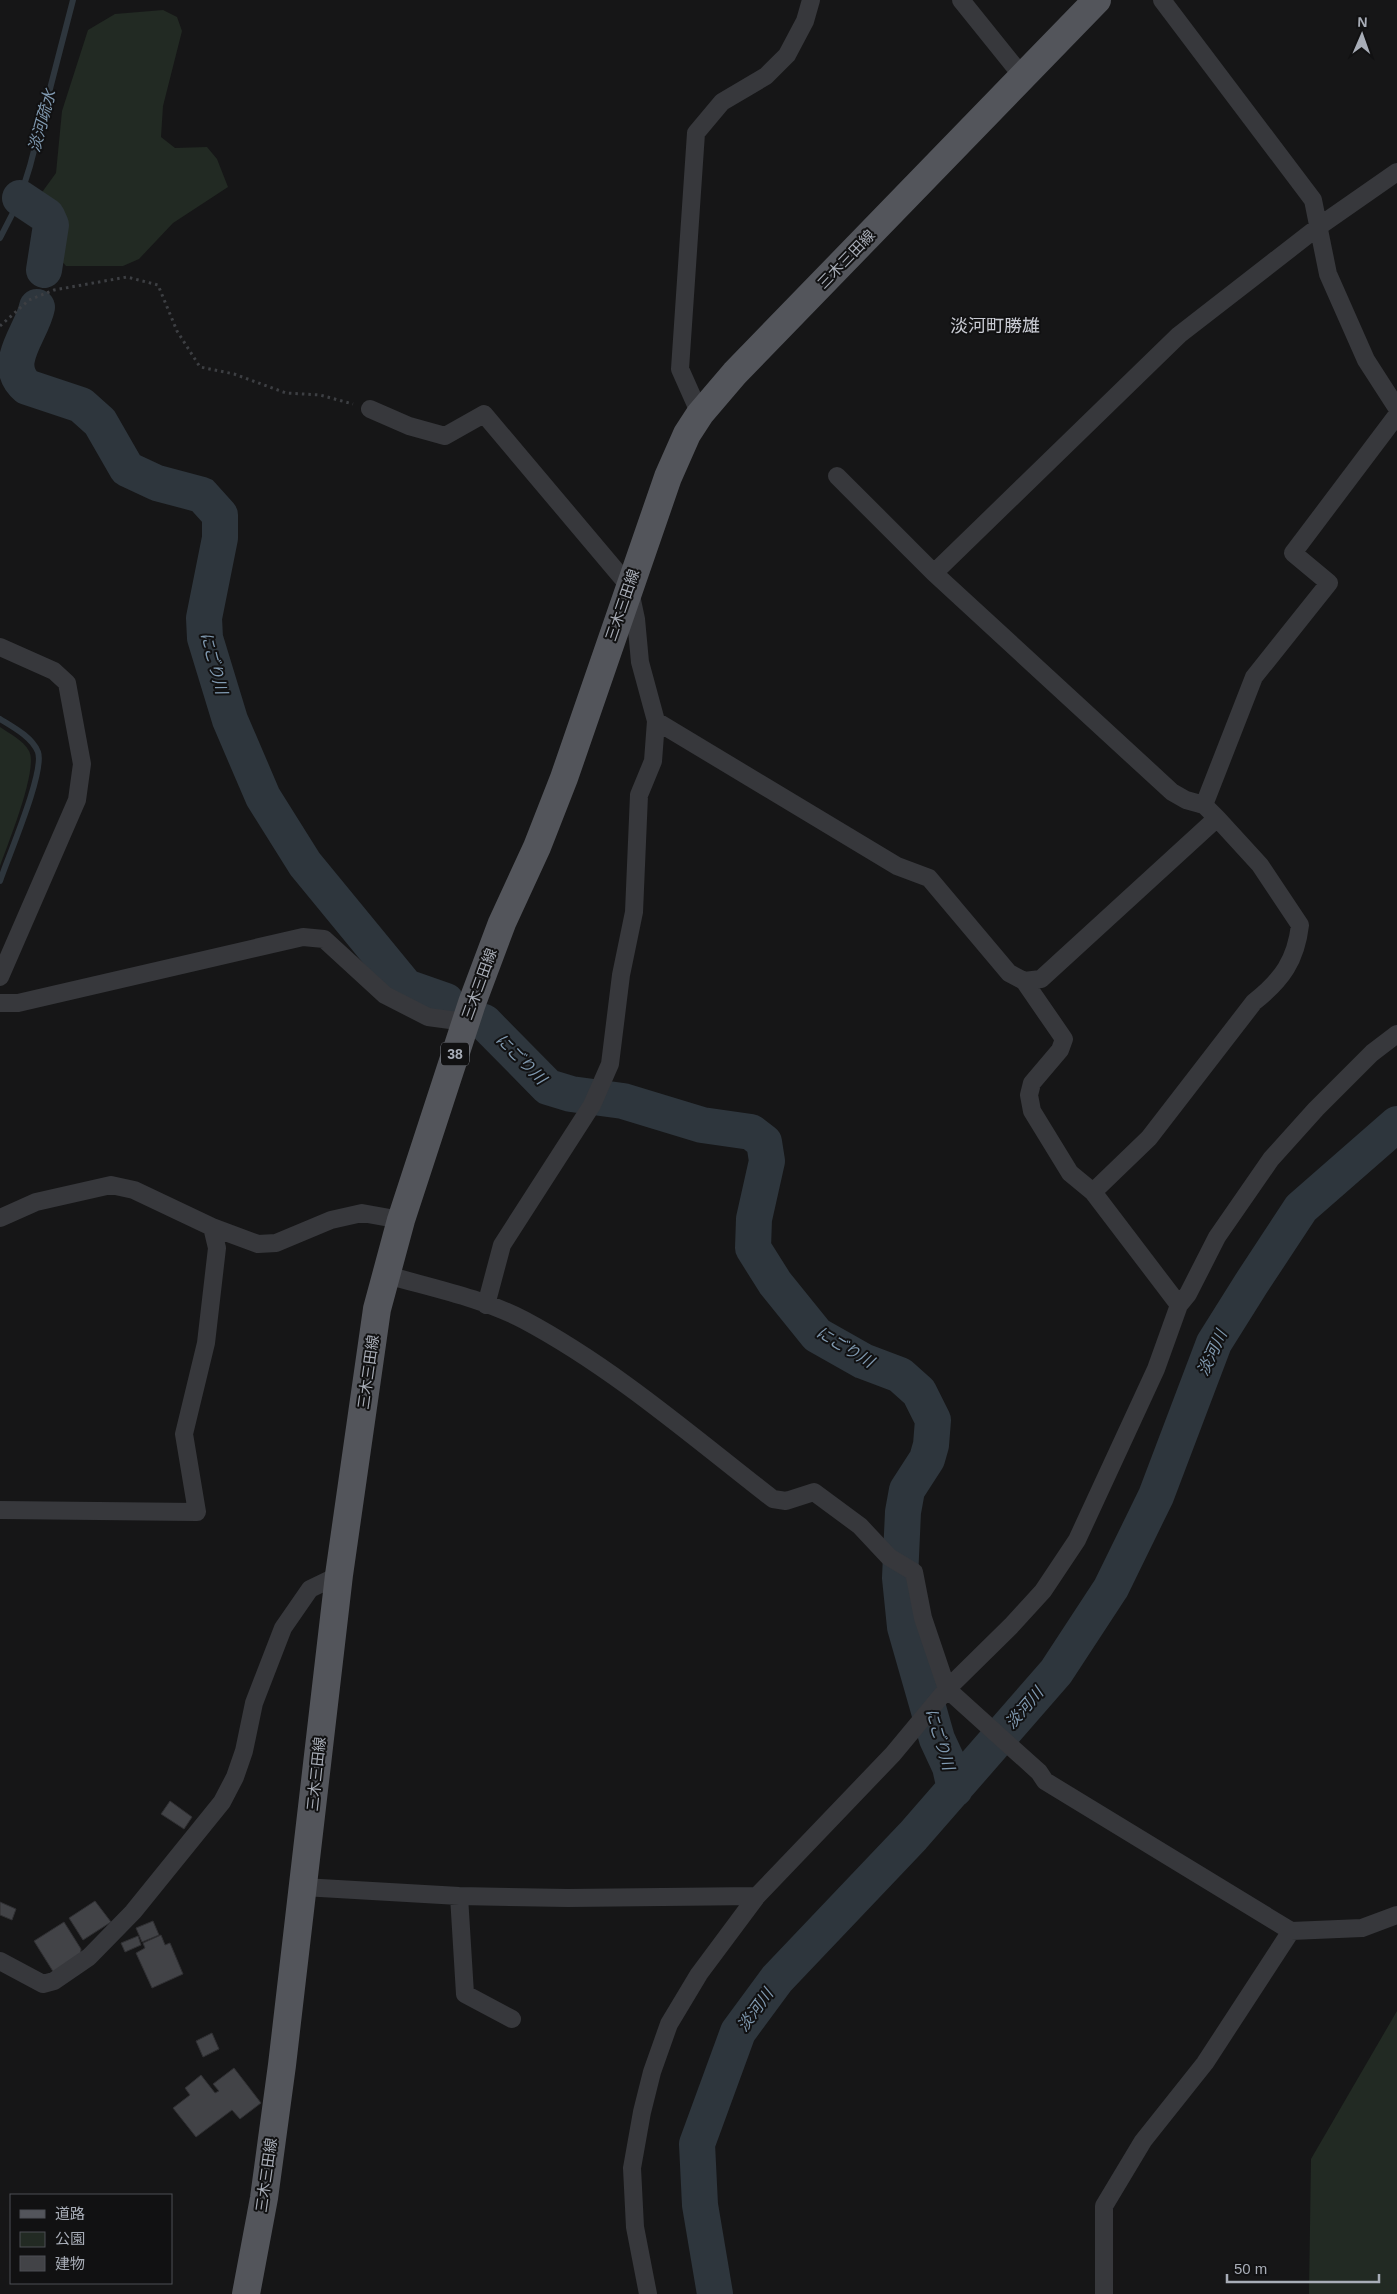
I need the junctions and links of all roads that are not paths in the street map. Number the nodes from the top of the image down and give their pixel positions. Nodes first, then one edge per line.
1 (811, 0) edge
2 (961, 0) edge
3 (1097, 0) edge
4 (1162, 0) edge
5 (1023, 76) junction
6 (1397, 172) edge
7 (1318, 227) junction
8 (1397, 408) edge
9 (370, 409) road end
10 (700, 414) junction
11 (1397, 416) edge
12 (837, 476) dead end
13 (934, 573) junction
14 (628, 586) junction
15 (0, 647) edge
16 (656, 721) junction
17 (1204, 805) junction
18 (1217, 818) junction
19 (0, 977) edge
20 (1024, 981) junction
21 (0, 1003) edge
22 (465, 1022) junction
23 (1397, 1034) edge
24 (1093, 1192) junction
25 (0, 1218) edge
26 (401, 1220) junction
27 (212, 1227) junction
28 (387, 1275) junction
29 (486, 1304) junction
30 (1178, 1305) junction
31 (0, 1510) edge
32 (338, 1575) junction
33 (947, 1690) junction
34 (303, 1887) junction
35 (459, 1896) junction
36 (757, 1896) junction
37 (1397, 1915) edge
38 (1291, 1930) junction
39 (0, 1961) edge
40 (512, 2019) dead end
41 (246, 2294) edge
42 (648, 2294) edge
43 (1104, 2294) edge

1 - 10 street
2 - 5 street
3 - 5 main road, 三木三田線 / 38
4 - 7 street
5 - 10 main road, 三木三田線 / 38
6 - 7 street
7 - 8 street
7 - 13 street
9 - 14 street
10 - 14 main road, 三木三田線 / 38
11 - 17 street
12 - 13 street
13 - 17 street
14 - 16 street
14 - 22 main road, 三木三田線 / 38
15 - 19 street
16 - 20 street
16 - 29 street
17 - 18 street
18 - 20 street
18 - 24 street
20 - 24 street
21 - 22 street
22 - 26 main road, 三木三田線 / 38
23 - 30 street
24 - 30 street
25 - 27 street
26 - 27 street
26 - 28 main road, 三木三田線 / 38
27 - 31 street
28 - 29 street
28 - 32 main road, 三木三田線 / 38
29 - 33 street
30 - 33 street
32 - 34 main road, 三木三田線 / 38
32 - 39 street
33 - 36 street
33 - 38 street
34 - 35 street
34 - 41 main road, 三木三田線 / 38
35 - 36 street
35 - 40 street
36 - 42 street
37 - 38 street
38 - 43 street

